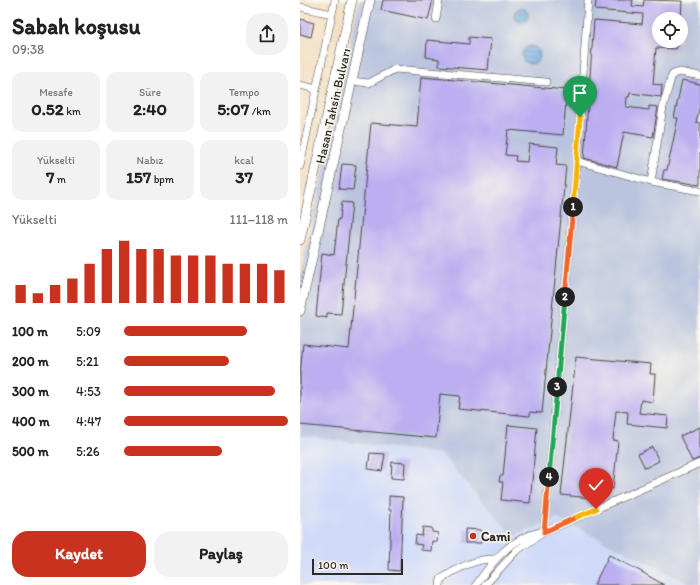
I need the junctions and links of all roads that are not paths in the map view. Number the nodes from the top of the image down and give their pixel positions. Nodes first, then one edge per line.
1 (335, 0) edge
2 (352, 0) edge
3 (370, 0) edge
4 (439, 0) edge
5 (588, 0) edge
6 (300, 7) edge
7 (332, 14) junction
8 (436, 19) dead end
9 (700, 76) edge
10 (352, 81) junction
11 (546, 82) dead end
12 (300, 85) edge
13 (316, 88) junction
14 (577, 161) junction
15 (300, 166) edge
16 (651, 182) junction
17 (700, 191) edge
18 (300, 240) edge
19 (300, 311) edge
20 (700, 463) edge
21 (544, 532) junction
22 (494, 560) junction
23 (440, 585) edge
24 (476, 585) edge
25 (486, 585) edge

1 - 7 street
2 - 18 main road, Hasan Tahsin Bulvarı
3 - 10 main road, Hasan Tahsin Bulvarı
4 - 8 street
5 - 14 street
6 - 7 street
7 - 13 street
9 - 16 street
10 - 11 street
10 - 19 main road, Hasan Tahsin Bulvarı
12 - 13 street
13 - 15 street
14 - 16 street
14 - 21 street
16 - 17 street
20 - 21 street
21 - 22 street
21 - 25 street
22 - 23 street
22 - 24 street

